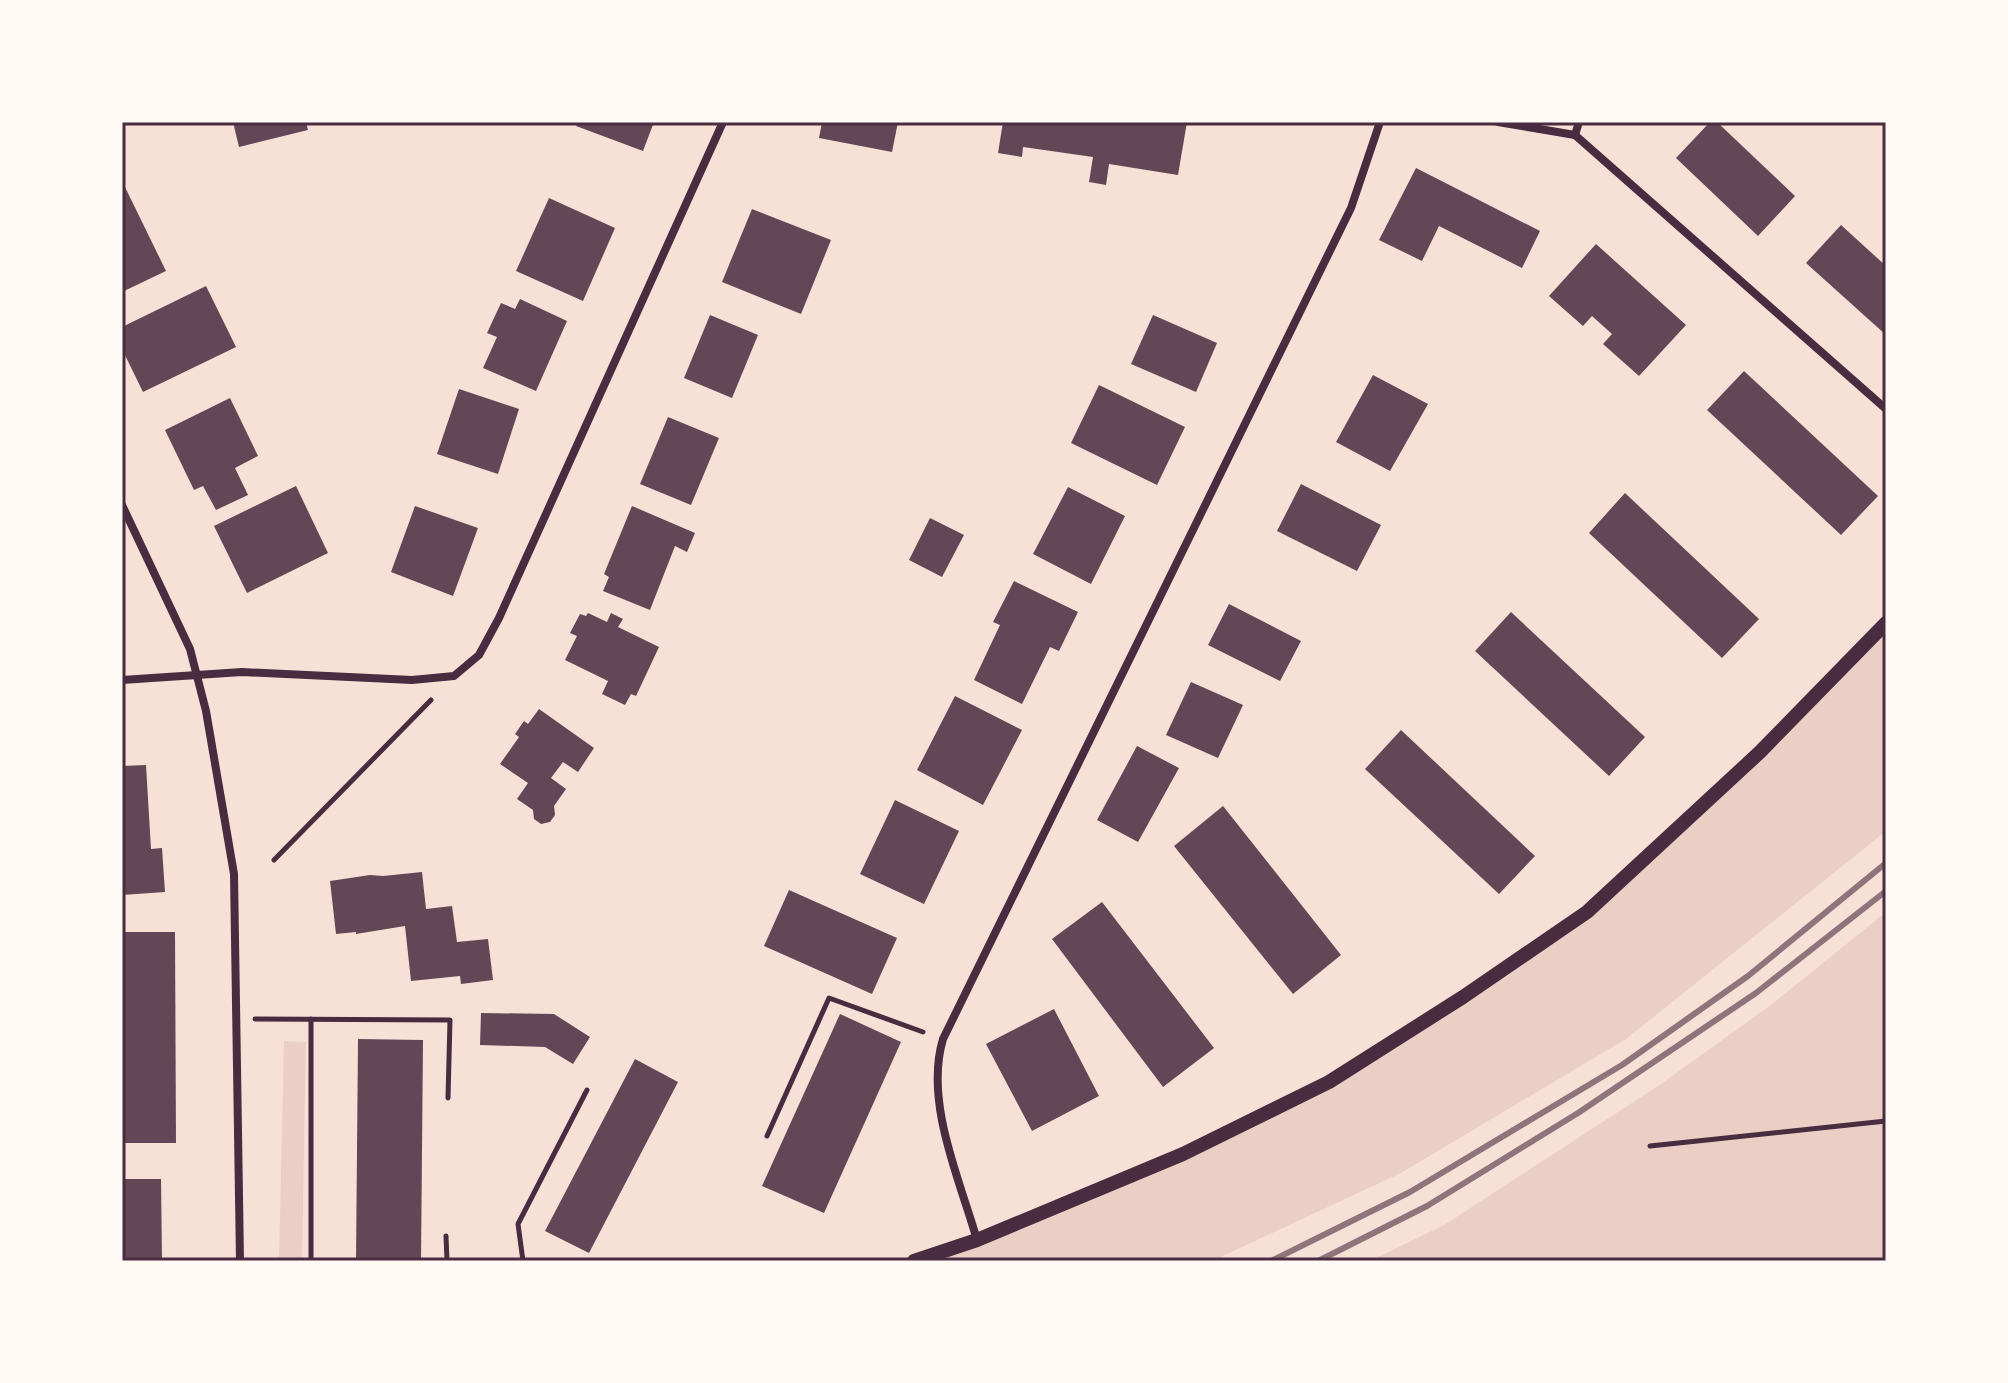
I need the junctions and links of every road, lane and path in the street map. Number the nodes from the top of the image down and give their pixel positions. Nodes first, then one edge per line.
1 (723, 122) edge
2 (1380, 122) edge
3 (1498, 122) edge
4 (1579, 122) edge
5 (1575, 135) junction
6 (1886, 409) edge
7 (122, 505) edge
8 (1886, 623) edge
9 (198, 675) junction
10 (454, 676) junction
11 (122, 680) edge
12 (274, 860) dead end
13 (238, 1019) junction
14 (311, 1019) junction
15 (943, 1039) junction
16 (587, 1090) dead end
17 (448, 1098) dead end
18 (1886, 1121) edge
19 (767, 1136) dead end
20 (1650, 1146) dead end
21 (446, 1236) dead end
22 (977, 1240) junction
23 (240, 1261) edge
24 (311, 1261) edge
25 (447, 1261) edge
26 (523, 1261) edge
27 (914, 1261) edge

1 - 10 street
2 - 15 street
3 - 5 street
4 - 5 street
5 - 6 street
7 - 9 street
8 - 22 street
9 - 10 street
9 - 11 street
9 - 13 street
10 - 12 path
13 - 14 path
13 - 23 street
14 - 17 path
14 - 24 path
15 - 19 path
15 - 22 street
16 - 26 path
18 - 20 path
21 - 25 path
22 - 27 street

